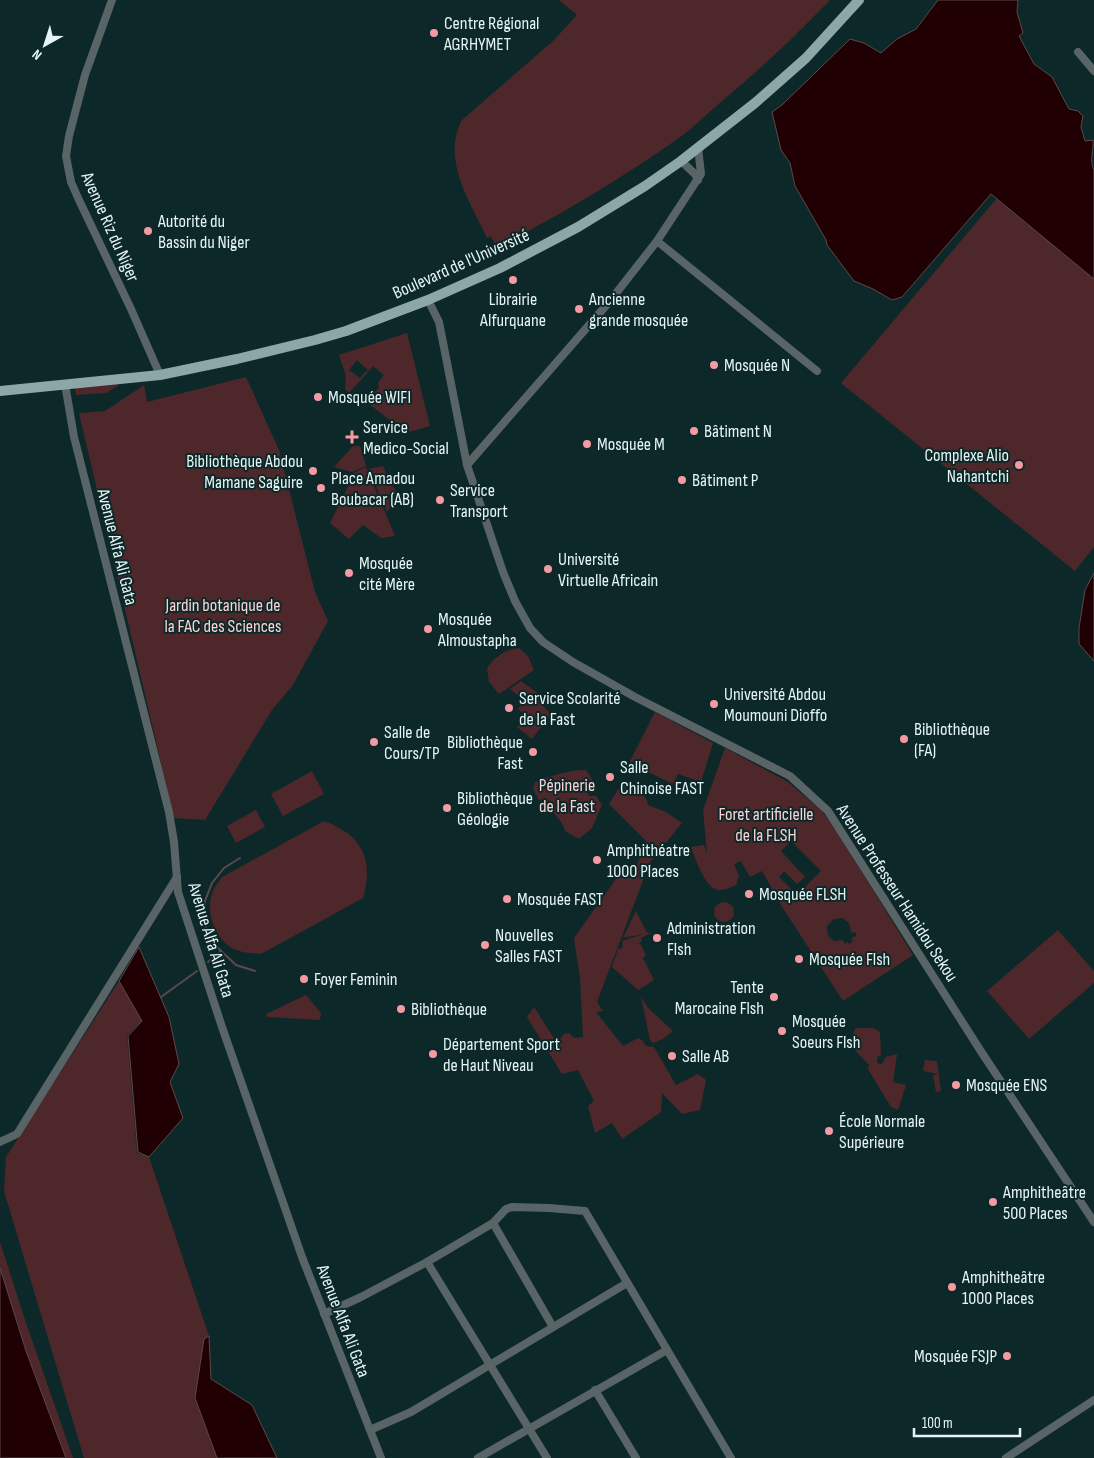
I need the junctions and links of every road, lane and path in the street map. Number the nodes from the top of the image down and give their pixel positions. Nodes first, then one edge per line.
1 (112, 0) edge
2 (859, 0) edge
3 (1078, 52) dead end
4 (1094, 71) edge
5 (698, 148) junction
6 (681, 161) junction
7 (698, 180) junction
8 (657, 240) junction
9 (428, 300) junction
10 (817, 371) dead end
11 (160, 375) junction
12 (66, 384) junction
13 (0, 391) edge
14 (467, 465) junction
15 (176, 877) junction
16 (0, 1142) edge
17 (493, 1222) junction
18 (1094, 1222) edge
19 (428, 1262) junction
20 (627, 1283) junction
21 (324, 1314) junction
22 (553, 1327) junction
23 (667, 1350) junction
24 (490, 1365) junction
25 (595, 1390) junction
26 (1094, 1400) edge
27 (529, 1428) junction
28 (370, 1430) junction
29 (381, 1458) edge
30 (478, 1458) edge
31 (547, 1458) edge
32 (636, 1458) edge
33 (731, 1458) edge
34 (1006, 1458) edge

1 - 11 street, Avenue Riz du Niger
2 - 5 main road, Boulevard de l'Université
3 - 4 street
5 - 6 main road, Boulevard de l'Université
5 - 7 street
6 - 7 street
6 - 9 main road, Boulevard de l'Université
7 - 8 street
8 - 10 street
8 - 14 street
9 - 11 main road, Boulevard de l'Université
9 - 14 street, Avenue Professeur Hamidou Sekou
11 - 12 main road, Boulevard de l'Université
12 - 13 main road, Boulevard de l'Université
12 - 15 street, Avenue Alfa Ali Gata
14 - 18 street, Avenue Professeur Hamidou Sekou
15 - 16 street
15 - 21 street, Avenue Alfa Ali Gata
17 - 19 street
17 - 20 street
17 - 22 street
19 - 21 street
19 - 24 street
20 - 22 street
20 - 23 street
21 - 28 street, Avenue Alfa Ali Gata
22 - 24 street
23 - 25 street
23 - 33 street
24 - 27 street
24 - 28 street
25 - 27 street
25 - 32 street
26 - 34 street
27 - 30 street
27 - 31 street
28 - 29 street, Avenue Alfa Ali Gata

